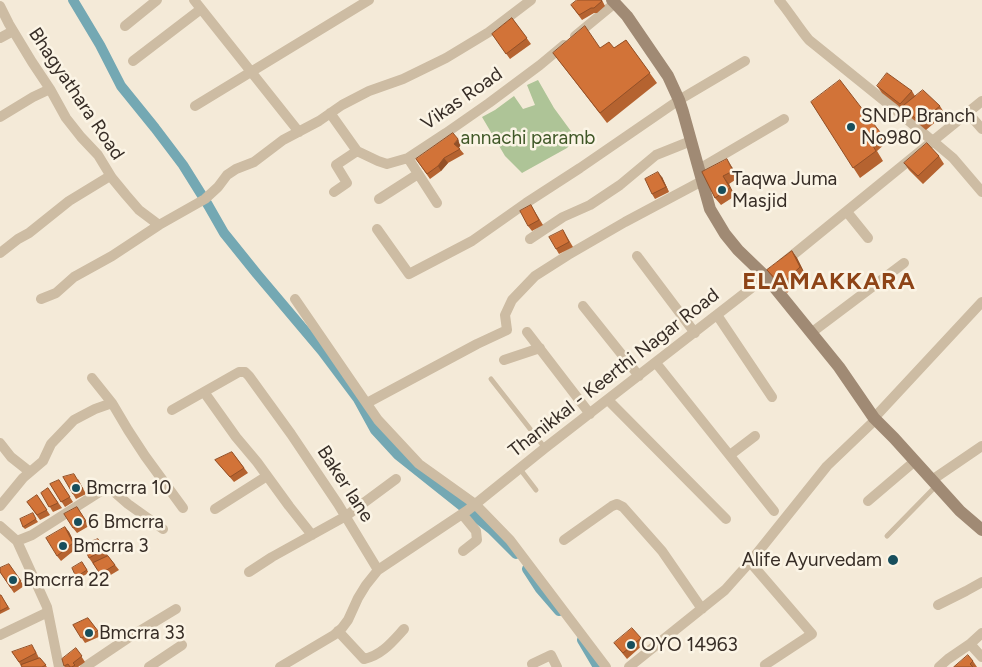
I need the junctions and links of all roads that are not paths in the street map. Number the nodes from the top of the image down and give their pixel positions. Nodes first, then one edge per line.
1 (157, 0) edge
2 (194, 0) edge
3 (369, 0) edge
4 (531, 0) edge
5 (779, 0) edge
6 (614, 2) edge
7 (0, 6) edge
8 (202, 9) junction
9 (125, 26) dead end
10 (13, 31) junction
11 (0, 38) edge
12 (133, 61) dead end
13 (745, 61) dead end
14 (252, 72) junction
15 (50, 89) junction
16 (679, 100) junction
17 (982, 101) edge
18 (195, 106) dead end
19 (330, 113) junction
20 (968, 113) junction
21 (0, 117) edge
22 (784, 119) dead end
23 (982, 129) edge
24 (299, 132) junction
25 (691, 141) junction
26 (933, 141) junction
27 (357, 151) junction
28 (408, 158) junction
29 (418, 174) junction
30 (700, 175) junction
31 (110, 176) junction
32 (334, 192) dead end
33 (982, 192) edge
34 (379, 198) dead end
35 (437, 202) dead end
36 (847, 212) junction
37 (159, 225) junction
38 (377, 229) dead end
39 (868, 238) dead end
40 (530, 239) dead end
41 (0, 253) edge
42 (637, 256) dead end
43 (904, 263) dead end
44 (766, 277) junction
45 (41, 299) dead end
46 (295, 299) dead end
47 (982, 302) edge
48 (584, 306) dead end
49 (717, 316) junction
50 (527, 332) dead end
51 (695, 333) junction
52 (811, 333) junction
53 (540, 348) junction
54 (504, 360) dead end
55 (656, 363) junction
56 (639, 376) junction
57 (92, 378) dead end
58 (491, 379) dead end
59 (204, 392) junction
60 (772, 397) dead end
61 (608, 400) junction
62 (112, 403) junction
63 (367, 403) junction
64 (172, 410) dead end
65 (590, 414) junction
66 (874, 418) junction
67 (755, 436) dead end
68 (0, 443) edge
69 (982, 446) edge
70 (545, 448) junction
71 (730, 455) junction
72 (915, 461) junction
73 (519, 468) junction
74 (30, 472) junction
75 (268, 476) junction
76 (396, 479) dead end
77 (934, 482) junction
78 (536, 490) dead end
79 (868, 501) dead end
80 (0, 506) edge
81 (183, 508) dead end
82 (215, 509) dead end
83 (468, 509) junction
84 (774, 511) dead end
85 (346, 516) junction
86 (726, 519) dead end
87 (0, 526) edge
88 (164, 529) dead end
89 (982, 530) edge
90 (312, 535) junction
91 (887, 536) dead end
92 (564, 540) dead end
93 (17, 541) junction
94 (463, 551) dead end
95 (750, 562) junction
96 (378, 570) junction
97 (249, 572) dead end
98 (982, 582) edge
99 (938, 604) dead end
100 (176, 609) dead end
101 (702, 609) junction
102 (48, 612) junction
103 (404, 630) dead end
104 (338, 631) junction
105 (982, 633) edge
106 (0, 635) edge
107 (970, 644) junction
108 (182, 645) dead end
109 (982, 657) edge
110 (532, 664) dead end
111 (59, 667) edge
112 (85, 667) edge
113 (148, 667) edge
114 (280, 667) edge
115 (558, 667) edge
116 (606, 667) edge
117 (629, 667) edge
118 (766, 667) edge
119 (939, 667) edge

1 - 9 street
2 - 8 street
3 - 14 street
4 - 19 street
5 - 26 street
6 - 16 street
6 - 28 street, Vikas Road
7 - 10 street, Bhagyathara Road
8 - 12 street
8 - 14 street
10 - 11 street
10 - 15 street, Bhagyathara Road
13 - 16 street
14 - 18 street
14 - 24 street
15 - 21 street
15 - 31 street, Bhagyathara Road
16 - 25 street
16 - 38 street
17 - 20 street, Thanikkal - Keerthi Nagar Road
19 - 24 street
19 - 27 street
20 - 23 street
20 - 26 street, Thanikkal - Keerthi Nagar Road
22 - 30 street
24 - 37 street
25 - 30 street
25 - 40 street
26 - 33 street
26 - 36 street, Thanikkal - Keerthi Nagar Road
27 - 28 street, Vikas Road
27 - 32 street
28 - 29 street
29 - 34 street
29 - 35 street
30 - 44 street
30 - 63 street
31 - 37 street, Bhagyathara Road
31 - 41 street
36 - 39 street
36 - 44 street, Thanikkal - Keerthi Nagar Road
37 - 45 street
42 - 51 street
43 - 52 street
44 - 49 street, Thanikkal - Keerthi Nagar Road
44 - 52 street
46 - 63 street
47 - 66 street
48 - 56 street
49 - 51 street, Thanikkal - Keerthi Nagar Road
49 - 60 street
50 - 53 street
51 - 55 street, Thanikkal - Keerthi Nagar Road
52 - 66 street
53 - 54 street
53 - 65 street
55 - 56 street, Thanikkal - Keerthi Nagar Road
55 - 71 street
56 - 61 street, Thanikkal - Keerthi Nagar Road
57 - 62 street
58 - 70 lane
59 - 64 street, Baker lane
59 - 75 street
59 - 85 street, Baker lane
61 - 65 street, Thanikkal - Keerthi Nagar Road
61 - 86 street
62 - 74 street
62 - 81 street
63 - 83 street
65 - 70 street, Thanikkal - Keerthi Nagar Road
66 - 72 street
66 - 95 street
67 - 71 street
68 - 74 street
69 - 77 street
70 - 73 street, Thanikkal - Keerthi Nagar Road
71 - 84 street
72 - 77 street
72 - 79 street
73 - 78 lane
73 - 83 street, Thanikkal - Keerthi Nagar Road
74 - 80 street
75 - 82 street
75 - 90 street
76 - 85 street
77 - 89 street
77 - 91 lane
83 - 94 street
83 - 96 street, Thanikkal - Keerthi Nagar Road
83 - 116 street
85 - 90 street
85 - 96 street, Baker lane
87 - 93 street
88 - 93 street
90 - 97 street
92 - 101 street
93 - 102 street
95 - 101 street
95 - 118 street
96 - 104 street
98 - 99 street
100 - 112 street
101 - 117 street
102 - 106 street
102 - 111 street
103 - 104 street
104 - 114 street
105 - 107 street
107 - 109 street
107 - 119 street
108 - 113 street
110 - 115 street

